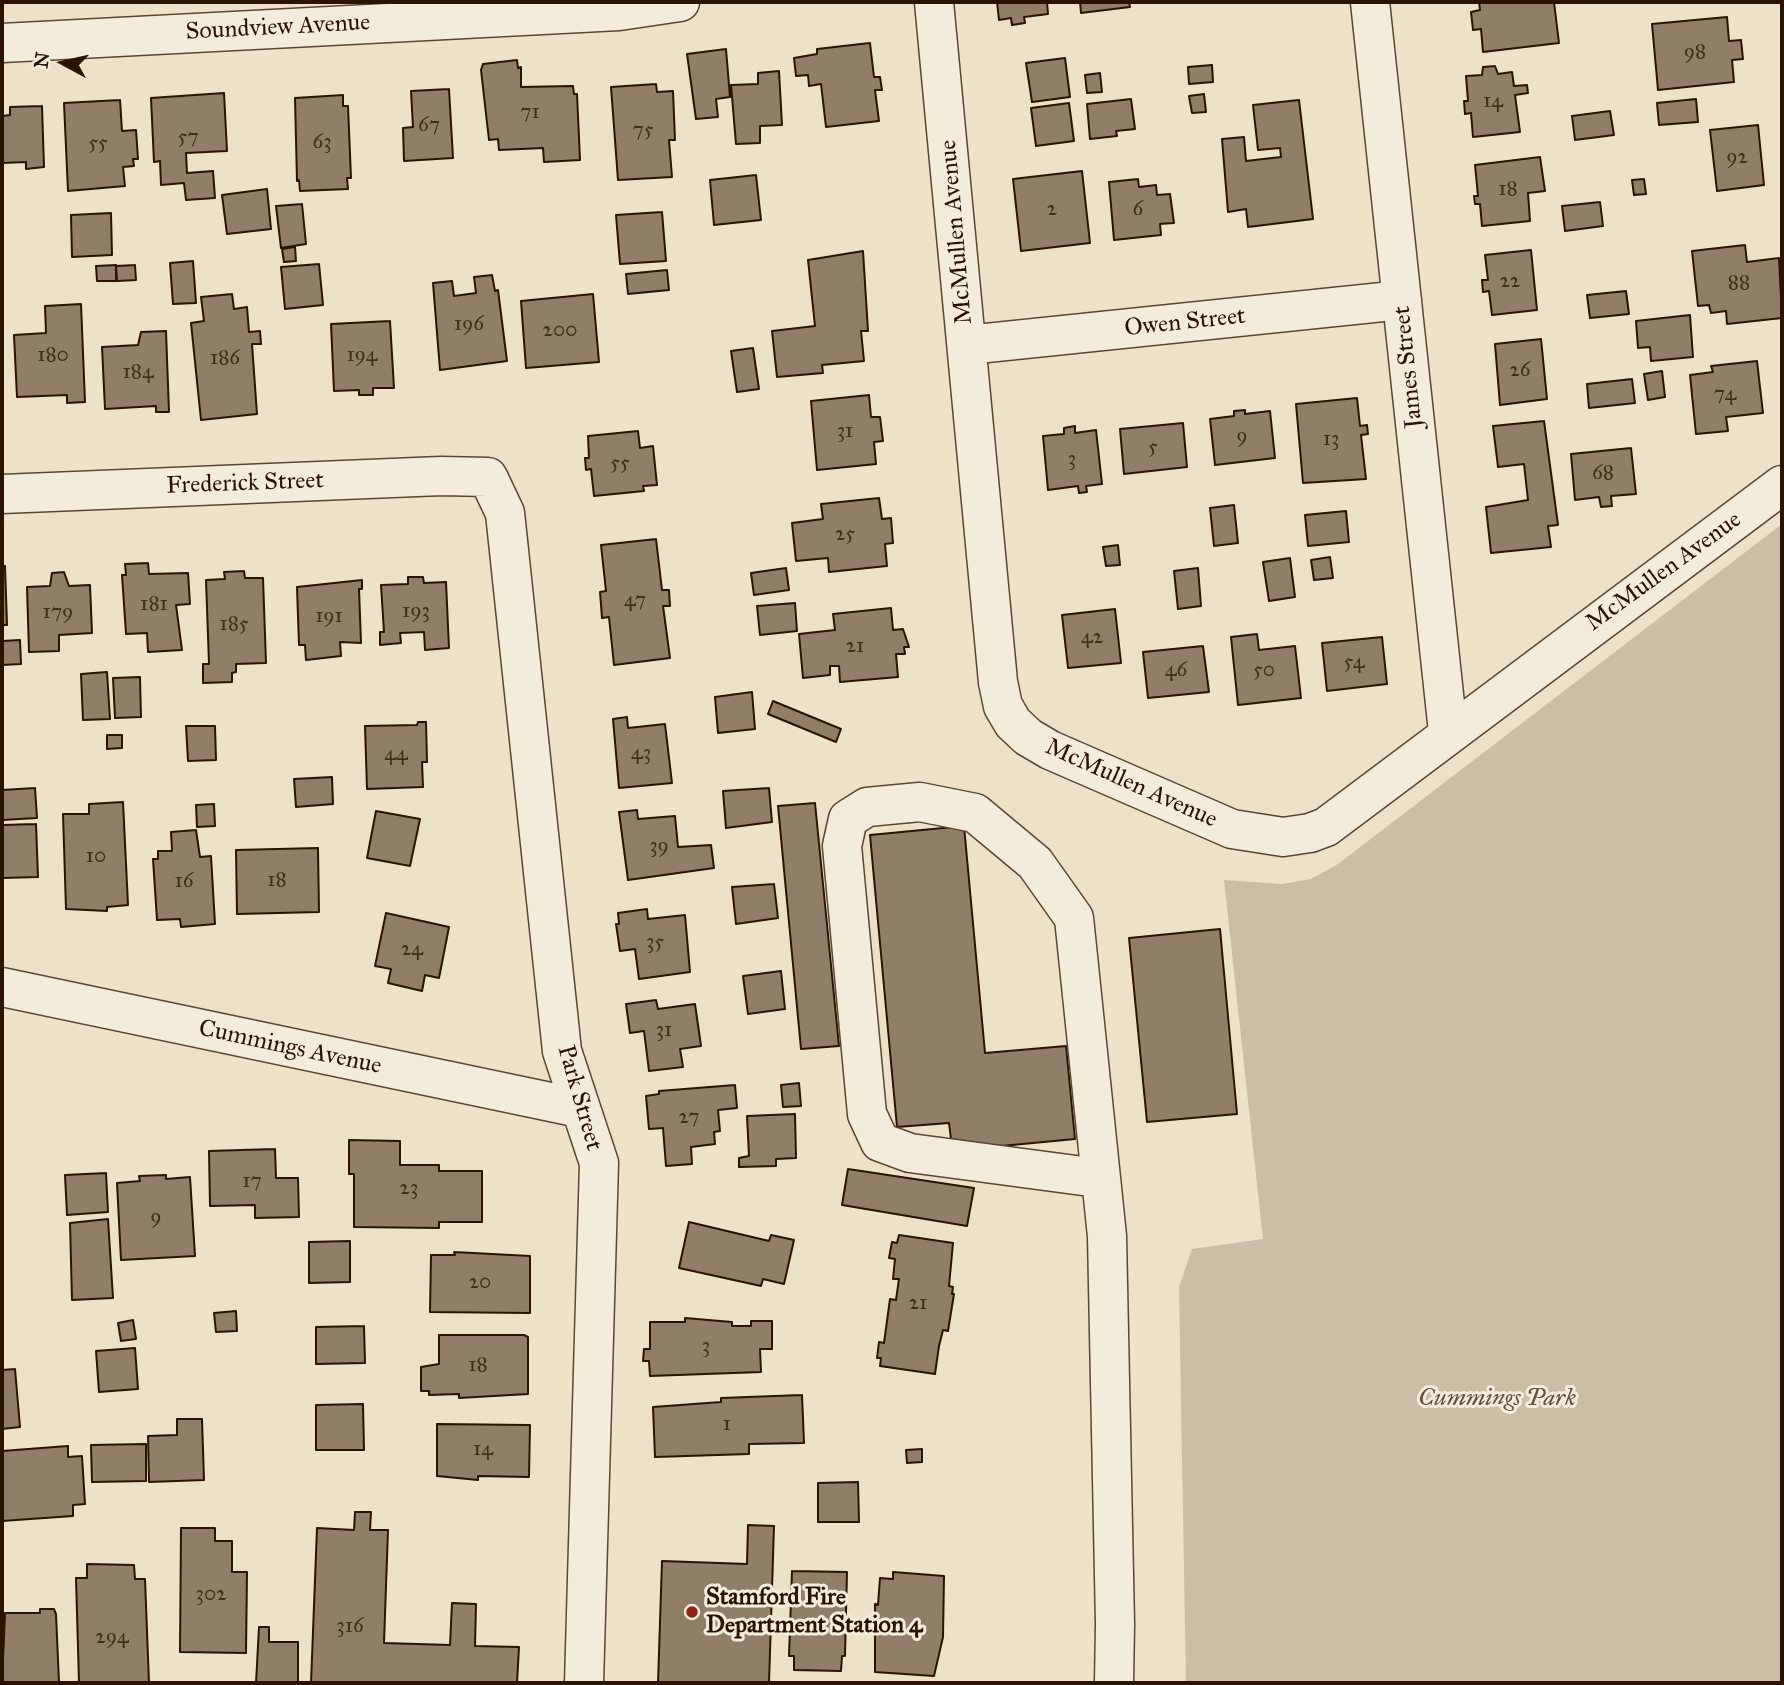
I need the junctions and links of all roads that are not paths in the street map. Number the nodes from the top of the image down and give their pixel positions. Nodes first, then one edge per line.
1 (680, 2) edge
2 (934, 2) edge
3 (1370, 2) edge
4 (421, 11) edge
5 (2, 43) edge
6 (1402, 300) junction
7 (967, 345) junction
8 (488, 477) joint
9 (1782, 485) edge
10 (2, 494) edge
11 (1448, 732) junction
12 (2, 987) edge
13 (579, 1108) junction
14 (1098, 1178) junction
15 (584, 1683) edge
16 (1114, 1683) edge

1 - 4 street, Soundview Avenue
2 - 7 street, McMullen Avenue
3 - 6 street, James Street
4 - 5 street, Soundview Avenue
6 - 7 street, Owen Street
6 - 11 street, James Street
7 - 11 street, McMullen Avenue
8 - 10 street, Frederick Street
8 - 13 street, Park Street
9 - 11 street, McMullen Avenue
12 - 13 street, Cummings Avenue
13 - 15 street, Park Street
14 - 14 street
14 - 16 street

